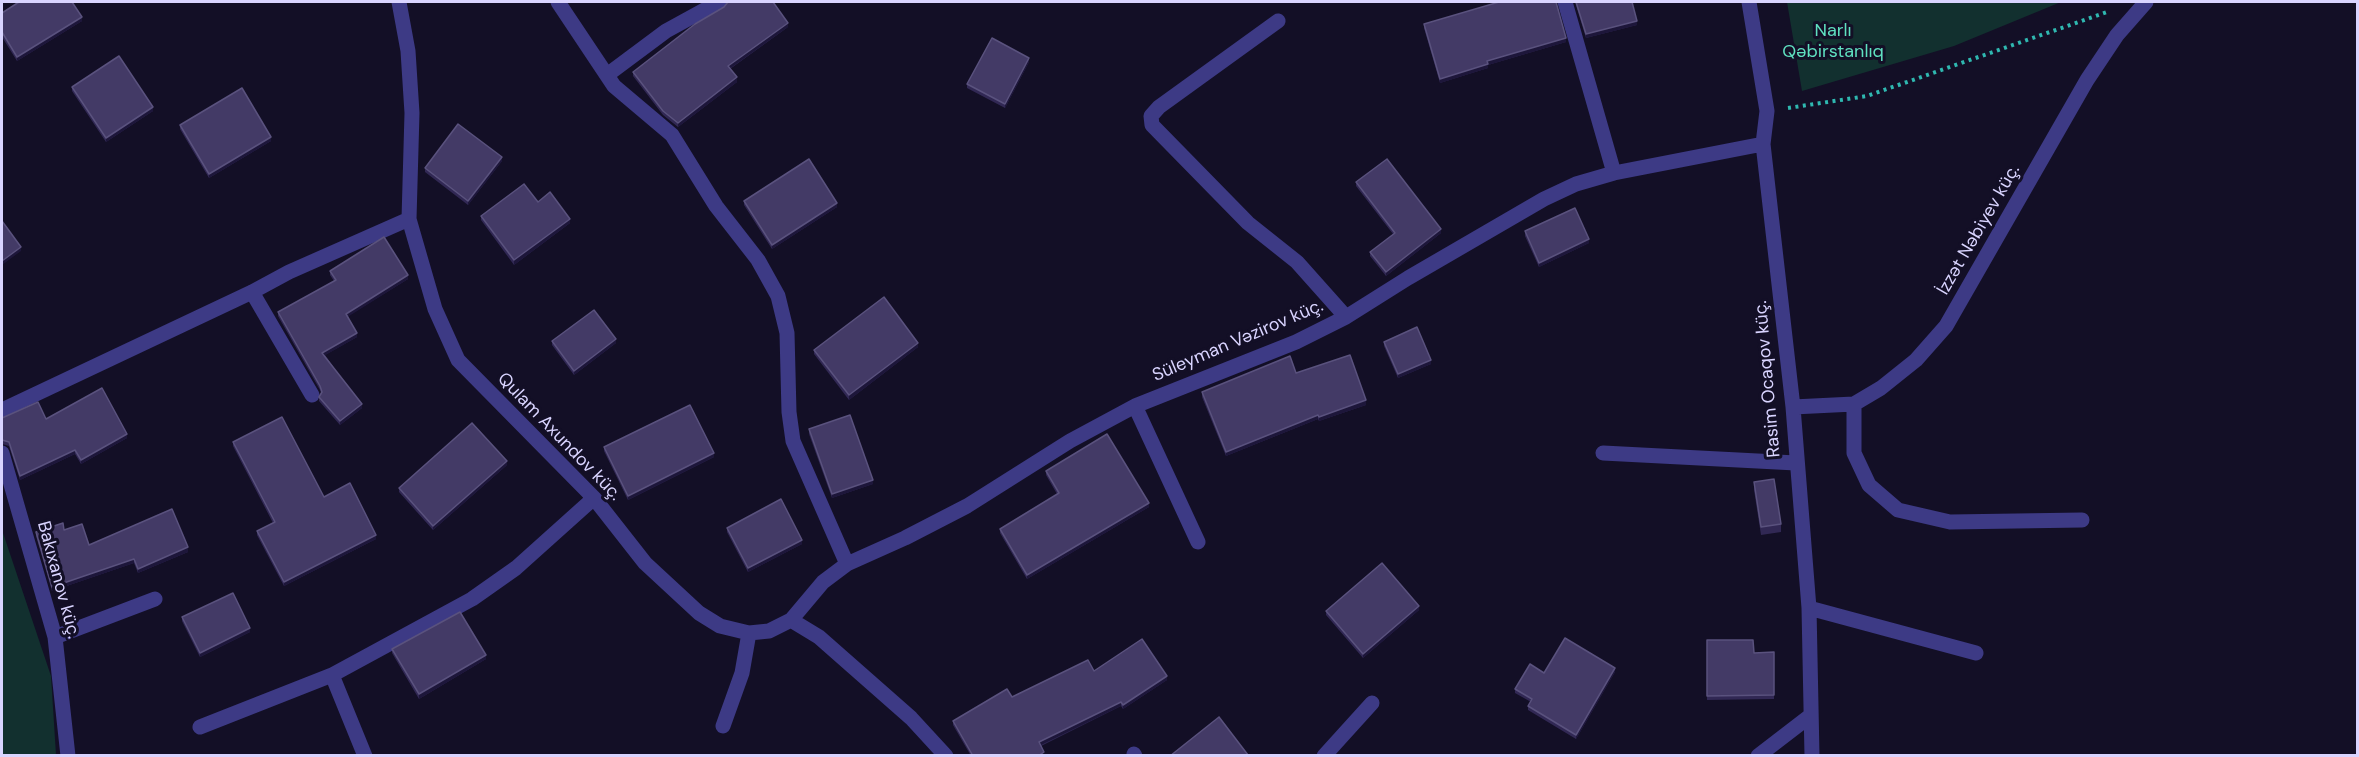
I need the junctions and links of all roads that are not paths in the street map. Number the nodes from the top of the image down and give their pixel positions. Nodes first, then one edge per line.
1 (399, 2) edge
2 (558, 2) edge
3 (719, 2) edge
4 (1564, 2) edge
5 (1749, 2) edge
6 (2146, 2) edge
7 (1278, 21) dead end
8 (607, 75) junction
9 (1763, 144) junction
10 (1614, 173) junction
11 (408, 219) junction
12 (252, 292) junction
13 (1346, 316) junction
14 (312, 395) dead end
15 (1854, 404) junction
16 (1135, 406) junction
17 (1793, 407) junction
18 (2, 410) edge
19 (2, 453) edge
20 (1602, 453) dead end
21 (1796, 463) junction
22 (594, 498) junction
23 (2082, 520) dead end
24 (1198, 542) dead end
25 (847, 564) junction
26 (155, 599) dead end
27 (1809, 608) junction
28 (791, 620) junction
29 (749, 633) junction
30 (55, 637) junction
31 (1976, 653) dead end
32 (332, 675) junction
33 (1372, 703) dead end
34 (1810, 716) junction
35 (723, 726) dead end
36 (200, 727) dead end
37 (68, 756) edge
38 (365, 756) edge
39 (945, 756) edge
40 (1324, 756) edge
41 (1758, 756) edge
42 (1812, 756) edge

1 - 11 street, Qulam Axundov küç.
2 - 8 street
3 - 8 street
4 - 10 street
5 - 9 street, Rasim Ocaqov küç.
6 - 15 street, İzzət Nəbiyev küç.
7 - 13 street
8 - 25 street
9 - 10 street, Süleyman Vəzirov küç.
9 - 17 street, Rasim Ocaqov küç.
10 - 13 street, Süleyman Vəzirov küç.
11 - 12 street
11 - 22 street, Qulam Axundov küç.
12 - 14 street
12 - 18 street
13 - 16 street, Süleyman Vəzirov küç.
15 - 17 street, İzzət Nəbiyev küç.
15 - 23 street
16 - 24 street
16 - 25 street, Süleyman Vəzirov küç.
17 - 21 street, Rasim Ocaqov küç.
19 - 30 street, Bakıxanov küç.
20 - 21 street
21 - 27 street, Rasim Ocaqov küç.
22 - 29 street, Qulam Axundov küç.
22 - 32 street
25 - 28 street, Süleyman Vəzirov küç.
26 - 30 street
27 - 31 street
27 - 34 street, Rasim Ocaqov küç.
28 - 29 street, Qulam Axundov küç.
28 - 39 street
29 - 35 street
30 - 37 street, Bakıxanov küç.
32 - 36 street
32 - 38 street
33 - 40 street
34 - 41 street
34 - 42 street, Rasim Ocaqov küç.

